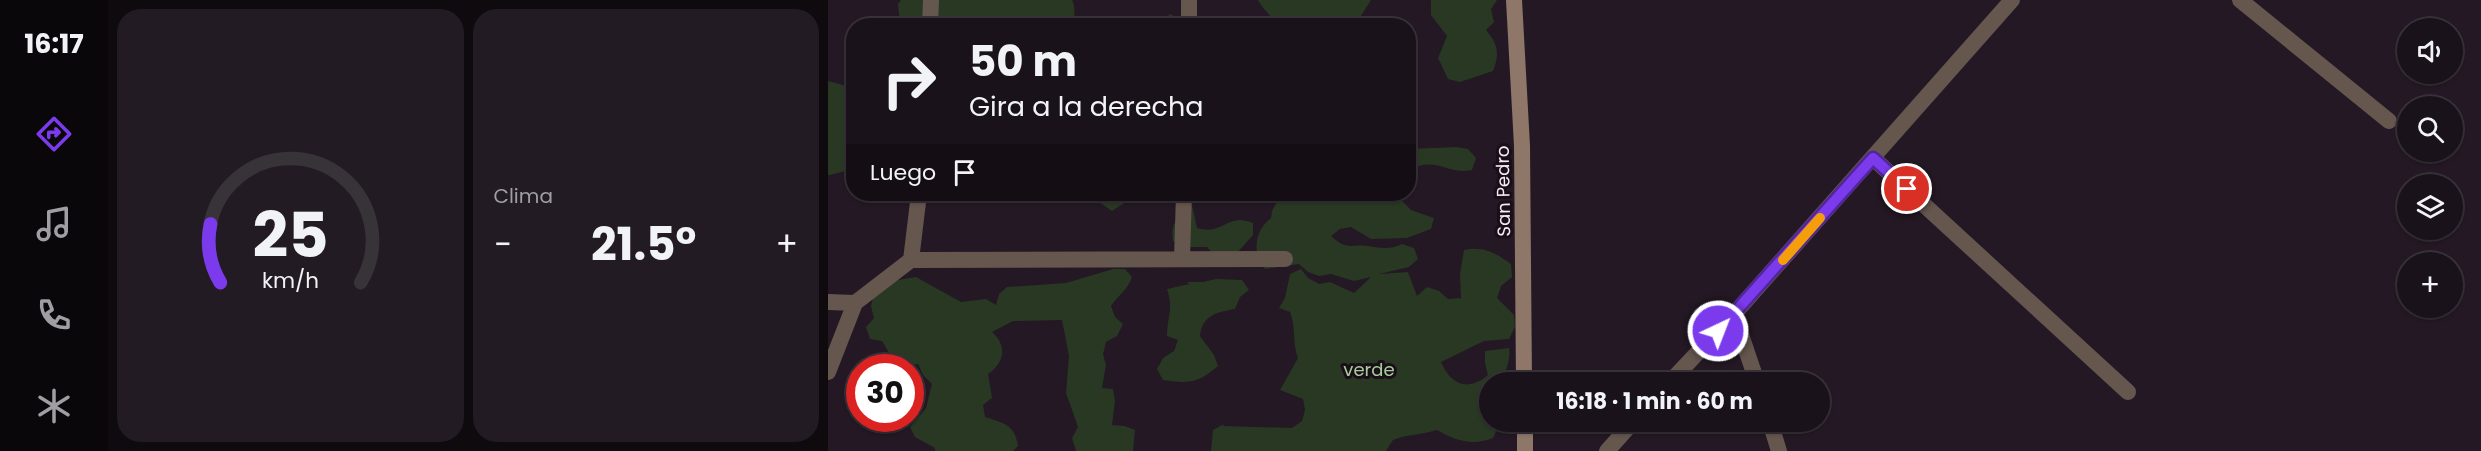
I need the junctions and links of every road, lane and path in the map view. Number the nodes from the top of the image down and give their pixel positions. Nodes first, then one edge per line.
1 (931, 0) edge
2 (1189, 0) edge
3 (1514, 0) edge
4 (2012, 0) edge
5 (2240, 0) edge
6 (930, 18) edge
7 (1189, 18) edge
8 (2389, 121) dead end
9 (1873, 158) junction
10 (918, 201) edge
11 (1184, 201) edge
12 (1182, 258) junction
13 (1285, 259) dead end
14 (911, 260) junction
15 (828, 302) edge
16 (855, 303) junction
17 (1734, 314) junction
18 (828, 372) edge
19 (1524, 372) edge
20 (1679, 372) edge
21 (1754, 372) edge
22 (2128, 392) dead end
23 (1525, 432) edge
24 (1624, 432) edge
25 (1773, 432) edge
26 (1525, 451) edge
27 (1607, 451) edge
28 (1779, 451) edge

1 - 6 street
2 - 7 street
3 - 19 main road, San Pedro
4 - 9 street
5 - 8 street
9 - 17 street
9 - 22 street
10 - 14 street
11 - 12 street
12 - 13 street
12 - 14 street
14 - 16 street
15 - 16 street
16 - 18 street
17 - 20 street
17 - 21 street
23 - 26 main road
24 - 27 street
25 - 28 street

